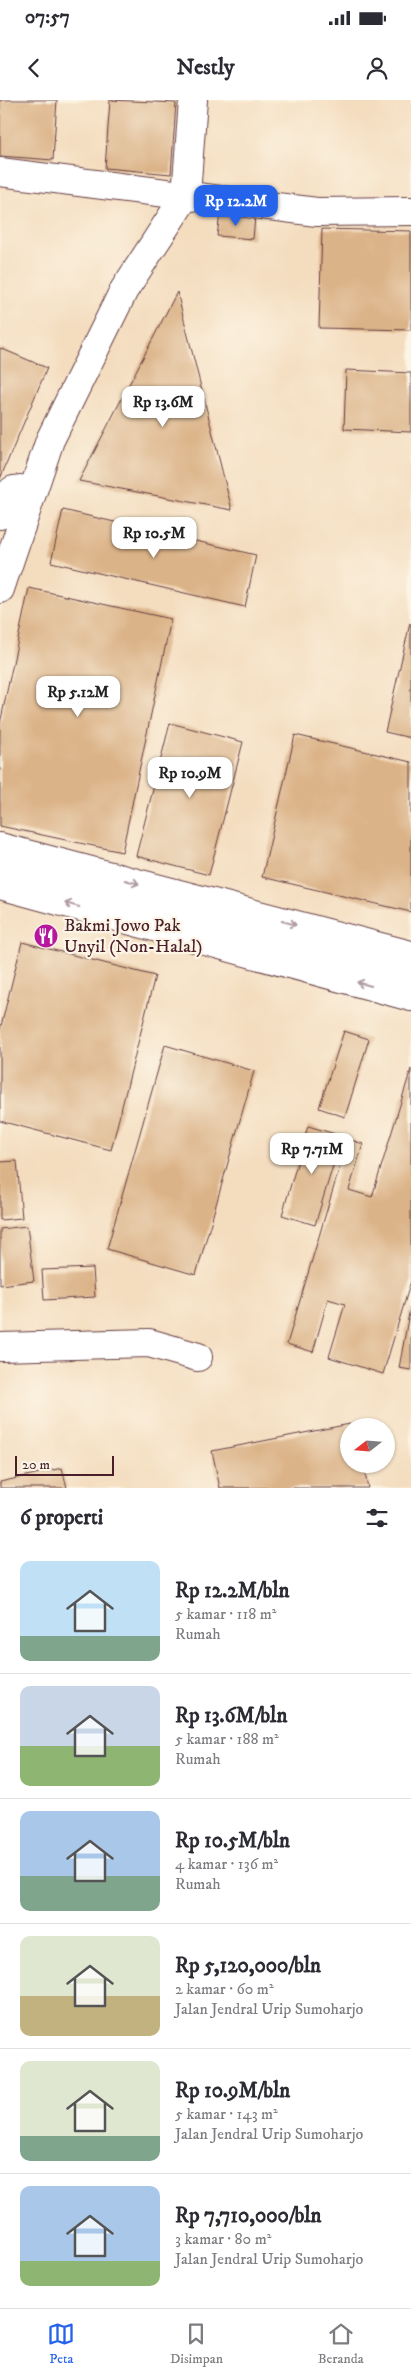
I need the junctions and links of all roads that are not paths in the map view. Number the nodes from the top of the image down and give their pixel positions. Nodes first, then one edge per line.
1 (193, 100) edge
2 (0, 172) edge
3 (186, 195) junction
4 (411, 211) edge
5 (31, 494) junction
6 (0, 515) edge
7 (0, 589) edge
8 (0, 847) edge
9 (0, 866) edge
10 (0, 885) edge
11 (411, 955) edge
12 (411, 976) edge
13 (411, 997) edge
14 (0, 1346) edge
15 (198, 1357) dead end

1 - 3 street
2 - 3 street
3 - 4 street
3 - 5 street
5 - 6 street
5 - 7 street
8 -> 11 street
9 - 12 street
13 -> 10 street
14 - 15 street

